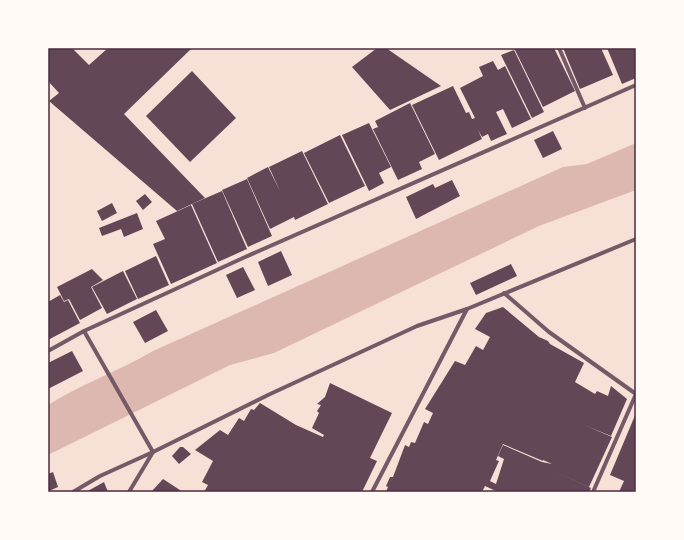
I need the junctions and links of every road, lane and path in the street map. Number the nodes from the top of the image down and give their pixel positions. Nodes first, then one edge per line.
1 (559, 48) edge
2 (636, 85) edge
3 (585, 108) junction
4 (636, 239) edge
5 (504, 293) junction
6 (468, 309) junction
7 (84, 331) junction
8 (48, 351) edge
9 (636, 394) edge
10 (153, 452) junction
11 (72, 492) edge
12 (129, 492) edge
13 (372, 492) edge
14 (593, 492) edge

1 - 3 street
2 - 3 street
3 - 7 street
4 - 5 street
5 - 6 street
5 - 9 street
6 - 10 street
6 - 13 street
7 - 8 street
7 - 10 street
9 - 14 street
10 - 11 street
10 - 12 street

